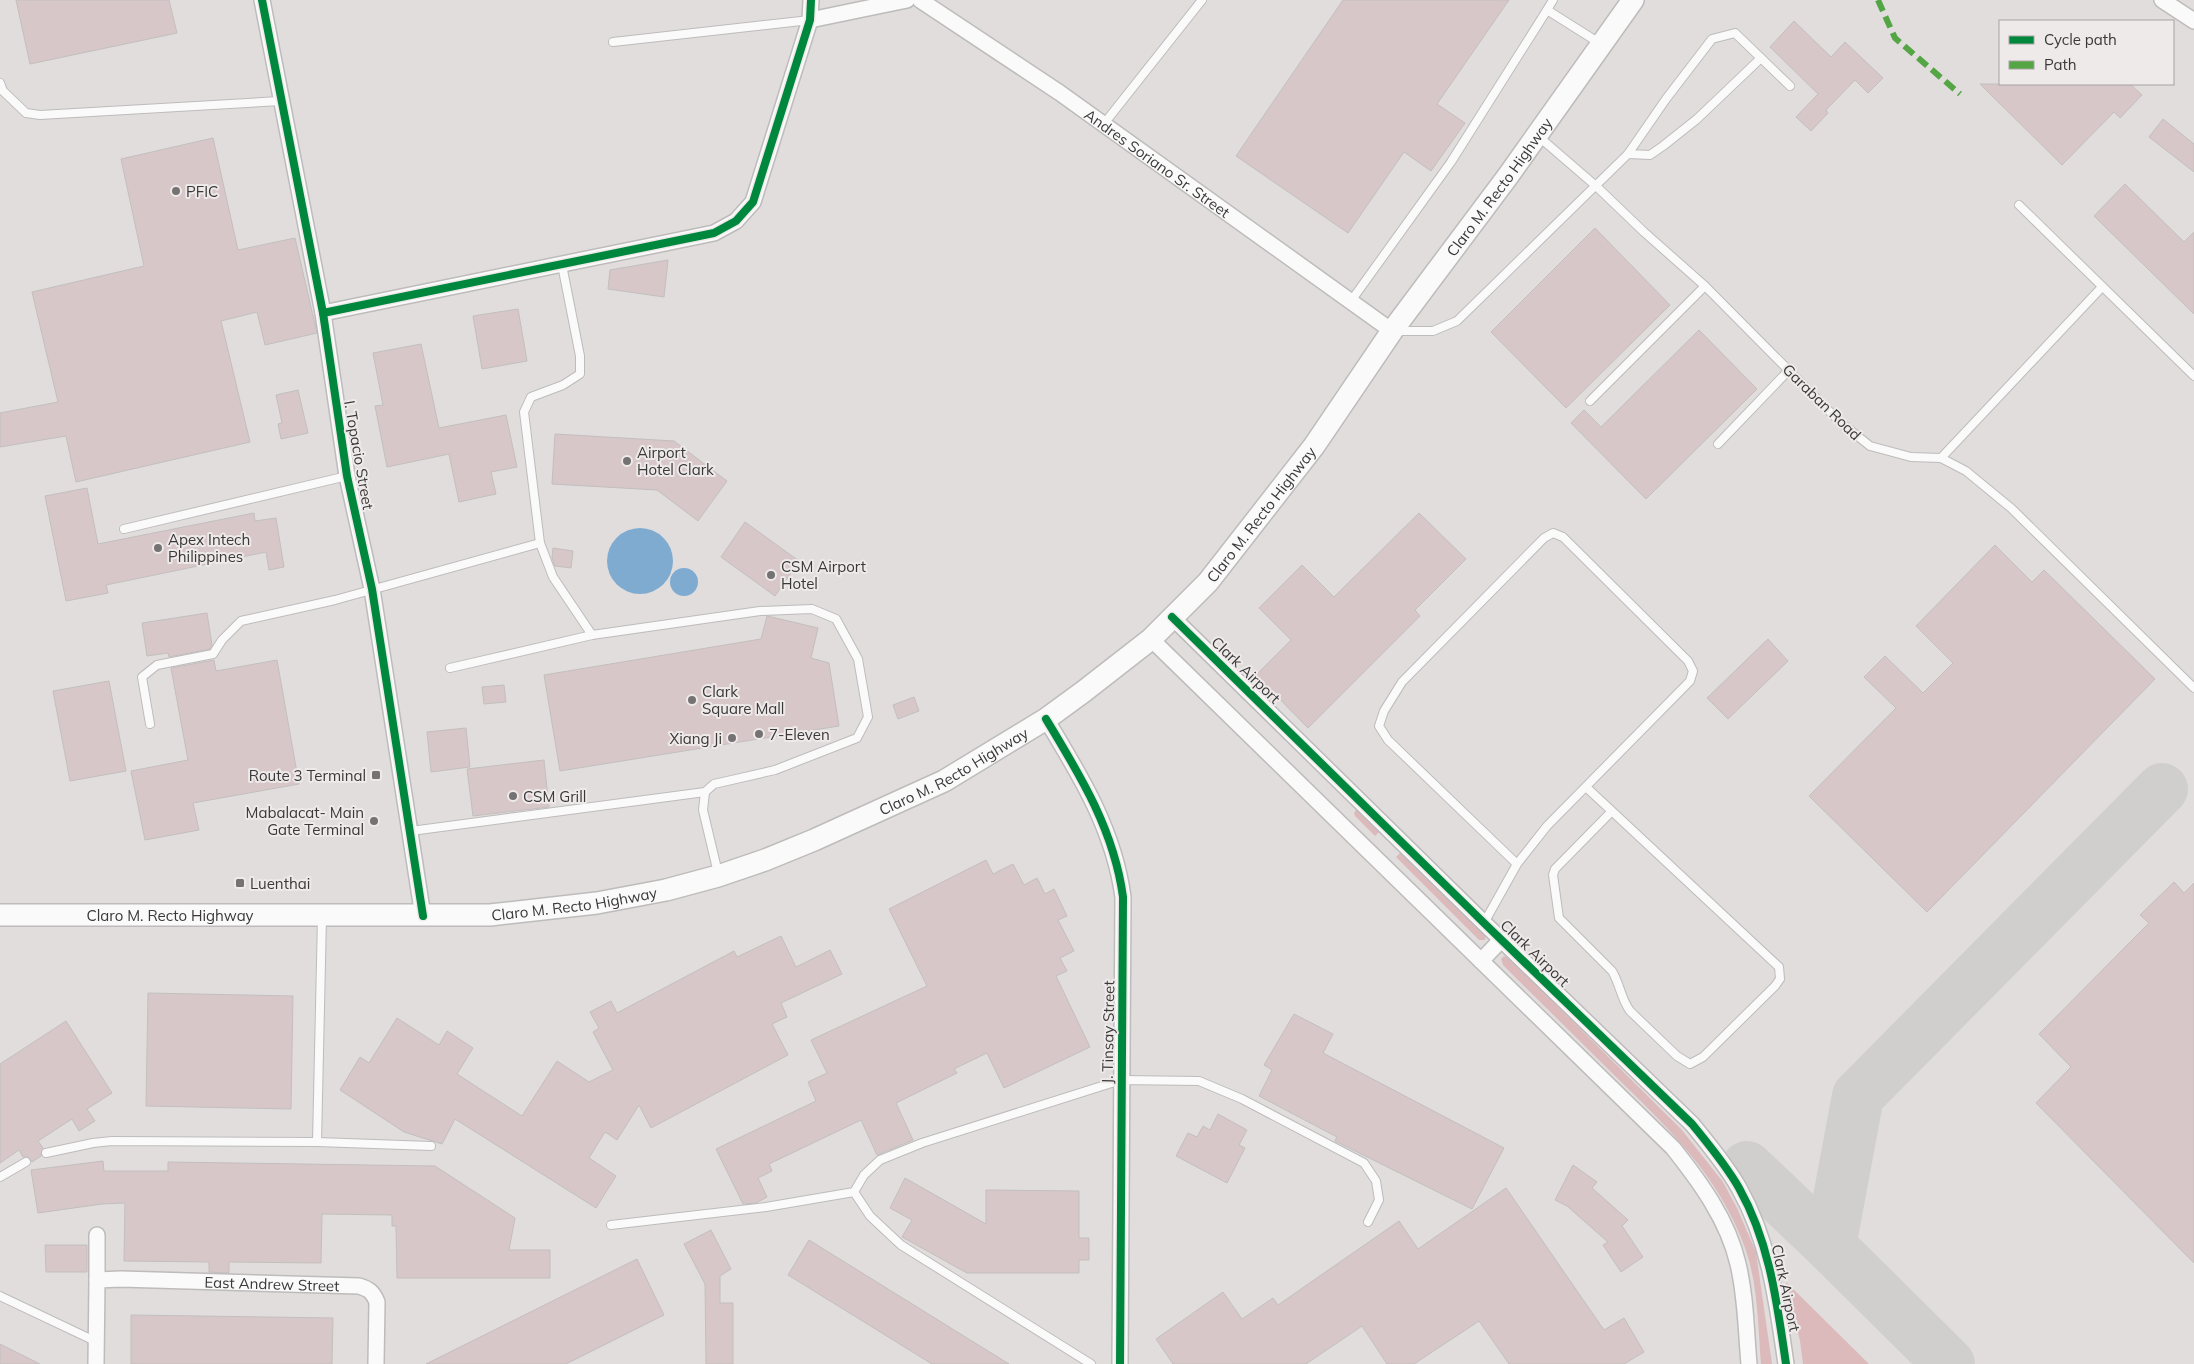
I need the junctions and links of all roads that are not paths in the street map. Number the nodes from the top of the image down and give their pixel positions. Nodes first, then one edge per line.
1 (262, 0) edge
2 (811, 0) edge
3 (907, 0) edge
4 (920, 0) edge
5 (1202, 0) edge
6 (1553, 0) edge
7 (1633, 0) edge
8 (2162, 0) edge
9 (1547, 10) junction
10 (810, 20) junction
11 (2194, 21) edge
12 (612, 42) dead end
13 (1602, 44) junction
14 (1761, 58) junction
15 (0, 83) edge
16 (1790, 86) dead end
17 (280, 101) junction
18 (1103, 125) junction
19 (1537, 135) junction
20 (1628, 154) junction
21 (1596, 186) junction
22 (2019, 205) dead end
23 (562, 266) junction
24 (1705, 286) junction
25 (2102, 287) junction
26 (1352, 302) junction
27 (322, 313) junction
28 (1392, 331) junction
29 (1789, 370) junction
30 (2194, 376) edge
31 (1590, 402) dead end
32 (1718, 444) dead end
33 (1941, 458) junction
34 (347, 476) junction
35 (124, 529) dead end
36 (540, 543) junction
37 (372, 589) junction
38 (1172, 617) junction
39 (592, 635) junction
40 (1151, 639) junction
41 (450, 668) dead end
42 (2194, 688) edge
43 (1046, 719) junction
44 (150, 724) dead end
45 (1586, 786) junction
46 (705, 792) junction
47 (1612, 811) junction
48 (411, 831) junction
49 (1517, 864) junction
50 (718, 876) junction
51 (0, 915) edge
52 (322, 915) junction
53 (423, 916) junction
54 (1484, 923) junction
55 (1501, 940) junction
56 (1481, 961) junction
57 (1121, 1080) junction
58 (317, 1142) junction
59 (431, 1146) dead end
60 (46, 1153) dead end
61 (26, 1162) dead end
62 (0, 1177) edge
63 (854, 1192) junction
64 (1368, 1222) dead end
65 (611, 1225) dead end
66 (97, 1235) dead end
67 (97, 1280) junction
68 (0, 1296) edge
69 (97, 1342) junction
70 (96, 1364) edge
71 (376, 1364) edge
72 (1091, 1364) edge
73 (1120, 1364) edge
74 (1749, 1364) edge
75 (1786, 1364) edge

1 - 17 street, I. Topacio Street
2 - 10 street
3 - 10 street
4 - 18 street, Andres Soriano Sr. Street
5 - 18 lane
6 - 9 lane
7 - 13 main road, Claro M. Recto Highway
8 - 11 street
9 - 13 lane
9 - 26 lane
10 - 12 lane
10 - 23 street
13 - 19 main road, Claro M. Recto Highway
14 - 16 lane
14 - 20 lane
14 - 20 lane
15 - 17 lane
17 - 27 street, I. Topacio Street
18 - 26 street, Andres Soriano Sr. Street
19 - 21 lane, Garaban Road
19 - 28 main road, Claro M. Recto Highway
20 - 21 lane
21 - 24 lane, Garaban Road
21 - 28 lane
22 - 25 lane
23 - 27 street
23 - 36 lane
24 - 29 lane, Garaban Road
24 - 31 lane
25 - 30 lane
25 - 33 lane
26 - 28 street, Andres Soriano Sr. Street
27 - 34 street, I. Topacio Street
28 - 38 main road, Claro M. Recto Highway
29 - 32 lane
29 - 33 lane, Garaban Road
33 - 42 lane, Garaban Road
34 - 35 lane
34 - 37 street, I. Topacio Street
36 - 37 lane
36 - 39 lane
37 - 44 lane
37 - 48 street, I. Topacio Street
38 - 40 main road, Claro M. Recto Highway
38 - 54 street, Clark Airport
39 - 41 lane
39 - 46 lane
40 - 43 main road, Claro M. Recto Highway
40 - 56 street
43 - 50 main road, Claro M. Recto Highway
43 - 57 street, J. Tinsay Street
45 - 47 lane
45 - 49 lane
45 - 49 lane
46 - 48 lane
46 - 50 lane
47 - 47 lane
48 - 53 street, I. Topacio Street
49 - 54 lane
50 - 53 main road, Claro M. Recto Highway
51 - 52 main road, Claro M. Recto Highway
52 - 53 main road, Claro M. Recto Highway
52 - 58 lane
54 - 55 street, Clark Airport
55 - 56 street
55 - 75 street, Clark Airport
56 - 74 street
57 - 63 lane
57 - 64 lane
57 - 73 street, J. Tinsay Street
58 - 59 lane
58 - 60 lane
61 - 62 lane
63 - 65 lane
63 - 72 lane
66 - 67 street
67 - 69 street
67 - 71 street, East Andrew Street
68 - 69 lane
69 - 70 street

